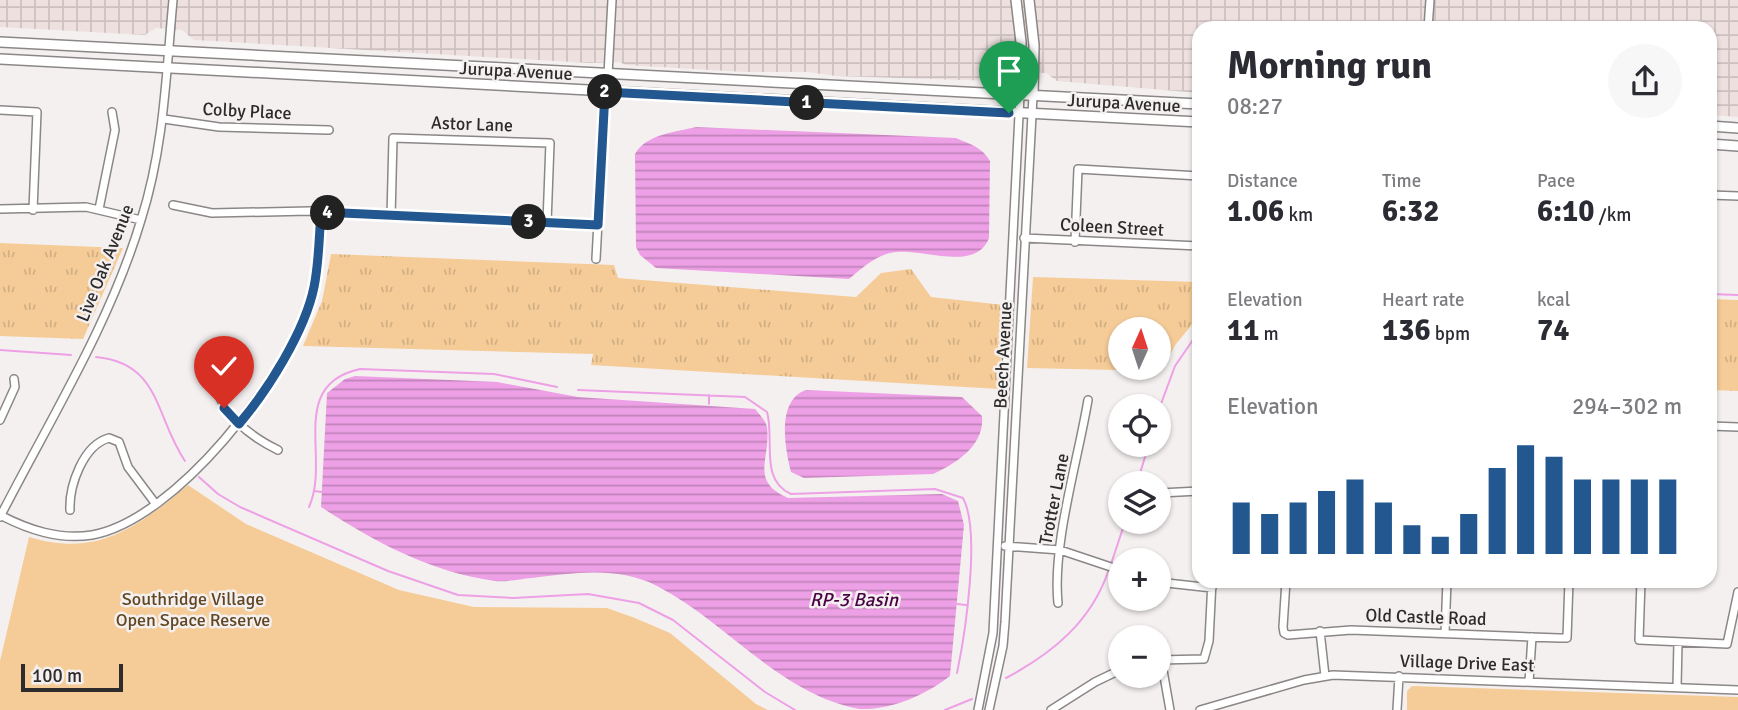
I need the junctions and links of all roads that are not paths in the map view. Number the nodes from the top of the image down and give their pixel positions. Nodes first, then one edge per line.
1 (173, 0) edge
2 (612, 0) edge
3 (1016, 0) edge
4 (1029, 0) edge
5 (1430, 0) edge
6 (1428, 21) edge
7 (0, 42) edge
8 (169, 50) junction
9 (0, 59) edge
10 (168, 68) junction
11 (608, 75) junction
12 (605, 92) junction
13 (1020, 95) junction
14 (1033, 96) junction
15 (1192, 104) edge
16 (0, 110) edge
17 (112, 112) dead end
18 (1019, 114) junction
19 (1031, 115) junction
20 (164, 119) junction
21 (1192, 122) edge
22 (1717, 126) edge
23 (1738, 128) edge
24 (329, 130) dead end
25 (1717, 144) edge
26 (1738, 146) edge
27 (1192, 176) edge
28 (1717, 195) edge
29 (1738, 196) edge
30 (173, 205) dead end
31 (0, 209) edge
32 (99, 209) junction
33 (33, 210) junction
34 (321, 212) junction
35 (391, 217) junction
36 (141, 220) junction
37 (547, 223) junction
38 (598, 225) junction
39 (1024, 238) junction
40 (1075, 242) junction
41 (1192, 246) edge
42 (596, 259) dead end
43 (211, 361) dead end
44 (14, 379) dead end
45 (1088, 400) dead end
46 (0, 418) edge
47 (239, 424) junction
48 (1717, 426) edge
49 (1738, 427) edge
50 (278, 450) dead end
51 (1171, 490) edge
52 (1192, 491) edge
53 (155, 503) junction
54 (70, 510) dead end
55 (0, 516) edge
56 (998, 546) junction
57 (1009, 546) junction
58 (1060, 550) junction
59 (1108, 565) edge
60 (1171, 582) edge
61 (1192, 583) edge
62 (1212, 588) edge
63 (1286, 588) edge
64 (1447, 588) edge
65 (1569, 588) edge
66 (1641, 588) edge
67 (1738, 592) edge
68 (1058, 603) dead end
69 (1320, 631) junction
70 (1445, 633) junction
71 (1532, 637) junction
72 (1678, 642) junction
73 (1171, 659) edge
74 (1108, 676) edge
75 (1325, 676) junction
76 (1399, 676) junction
77 (1529, 682) junction
78 (1677, 687) junction
79 (1166, 688) edge
80 (1738, 690) edge
81 (978, 710) edge
82 (989, 710) edge
83 (1051, 710) edge
84 (1170, 710) edge
85 (1200, 710) edge
86 (1397, 710) edge

1 - 8 street, Live Oak Avenue
2 - 11 street
3 - 13 main road, Beech Avenue
4 - 14 main road, Beech Avenue
5 - 6 street
7 - 8 main road, Jurupa Avenue
8 - 10 street, Live Oak Avenue
8 - 11 main road, Jurupa Avenue
9 - 10 main road, Jurupa Avenue
10 - 12 main road, Jurupa Avenue
10 - 20 street, Live Oak Avenue
11 - 13 main road, Jurupa Avenue
12 - 18 main road, Jurupa Avenue
12 - 38 street
13 - 14 main road, Jurupa Avenue
13 - 18 street, Beech Avenue
14 - 15 main road, Jurupa Avenue
14 - 19 street, Beech Avenue
16 - 33 street
17 - 32 street
18 - 19 main road, Jurupa Avenue
18 - 56 street, Beech Avenue
19 - 21 main road, Jurupa Avenue
19 - 39 street, Beech Avenue
20 - 24 street, Colby Place
20 - 36 street, Live Oak Avenue
22 - 23 main road
25 - 26 main road
27 - 40 street
28 - 29 street
30 - 34 street
31 - 33 street
32 - 33 street
32 - 36 street
34 - 35 street
34 - 47 street
35 - 37 street
35 - 37 street, Astor Lane
36 - 55 street, Live Oak Avenue
37 - 38 street
38 - 42 street
39 - 40 street, Coleen Street
39 - 57 street, Beech Avenue
40 - 41 street, Coleen Street
43 - 47 street
44 - 46 street
45 - 58 street, Trotter Lane
47 - 50 street
47 - 53 street
48 - 49 street
51 - 52 street
53 - 54 street
53 - 55 street
56 - 57 street
56 - 81 street, Beech Avenue
57 - 58 street
57 - 82 street, Beech Avenue
58 - 59 street
58 - 68 street, Trotter Lane
60 - 61 street
62 - 73 street
63 - 69 street, Old Castle Road
64 - 70 street
65 - 71 street, Old Castle Road
66 - 72 street
67 - 72 street
69 - 70 street, Old Castle Road
69 - 75 street
70 - 71 street, Old Castle Road
71 - 77 street
72 - 78 street
74 - 83 street
75 - 76 street, Village Drive East
75 - 85 street, Village Drive East
76 - 77 street, Village Drive East
76 - 86 street
77 - 78 street, Village Drive East
78 - 80 street, Village Drive East
79 - 84 street

